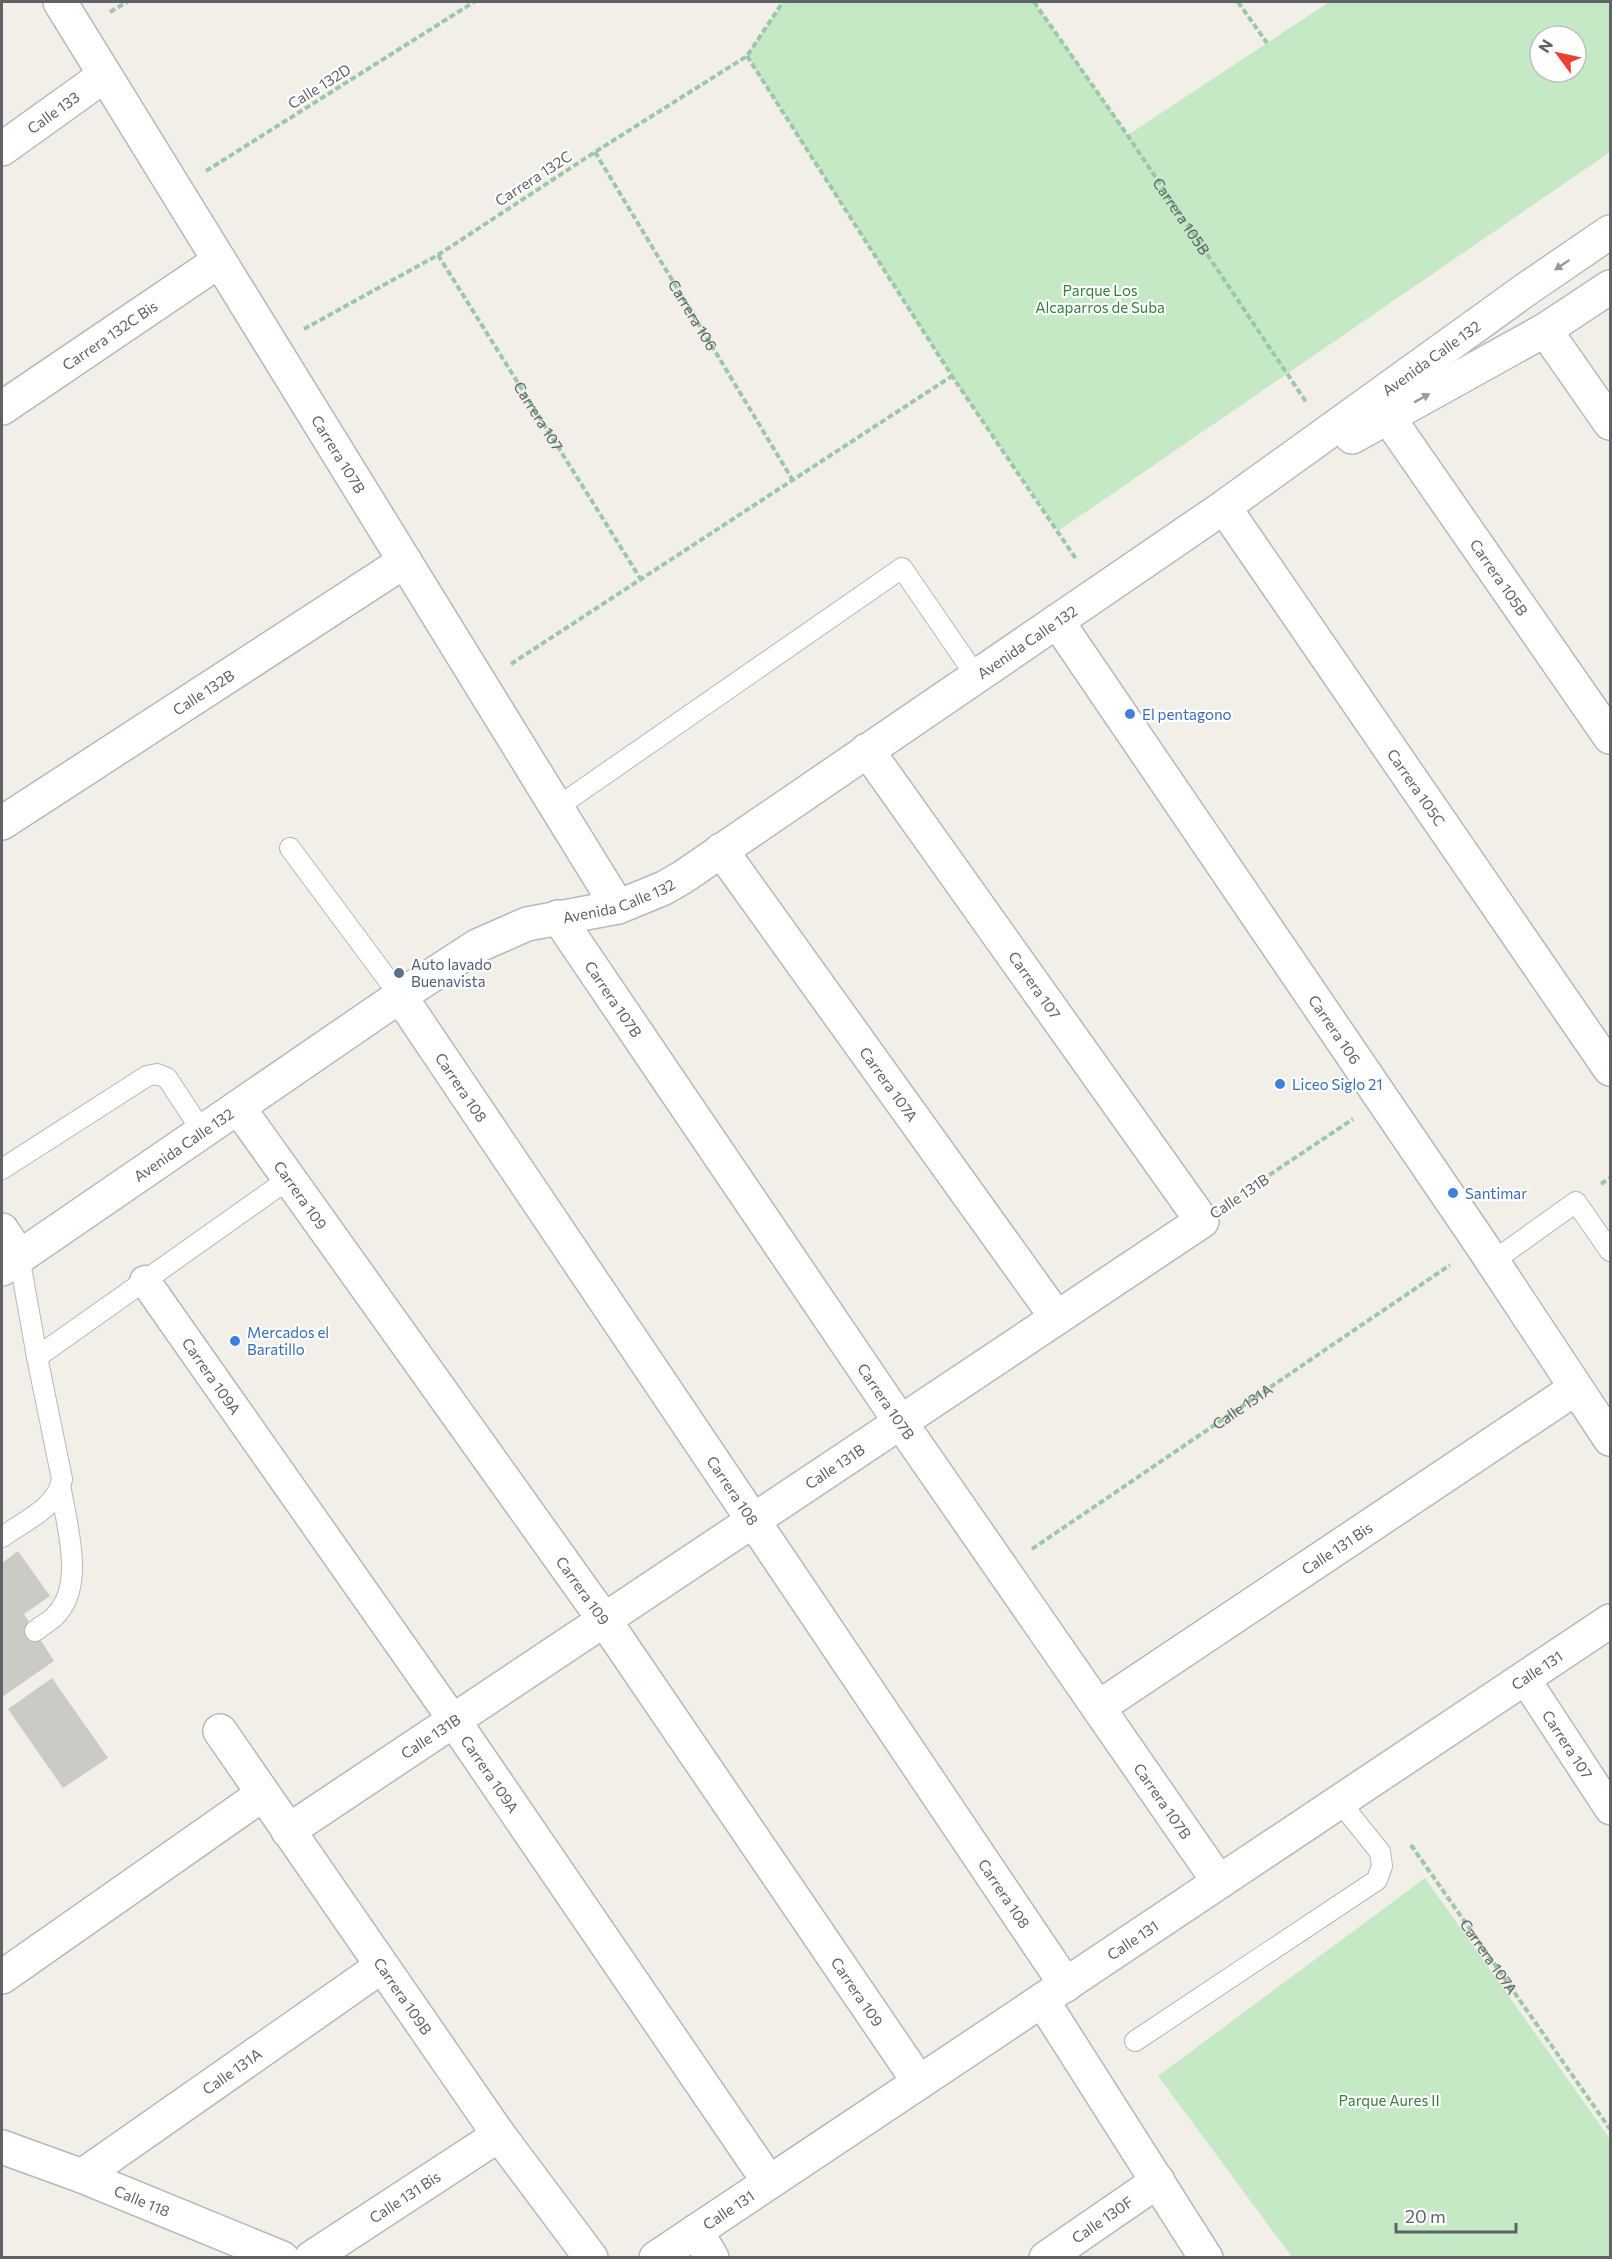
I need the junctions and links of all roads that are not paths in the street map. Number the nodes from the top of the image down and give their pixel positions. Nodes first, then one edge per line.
1 (60, 2) edge
2 (105, 75) junction
3 (2, 149) edge
4 (1611, 232) edge
5 (219, 261) junction
6 (1611, 287) edge
7 (1545, 330) junction
8 (2, 408) edge
9 (1388, 417) junction
10 (1611, 423) edge
11 (1224, 507) junction
12 (405, 561) junction
13 (1057, 621) junction
14 (976, 676) junction
15 (1611, 737) edge
16 (867, 750) junction
17 (556, 808) junction
18 (2, 823) edge
19 (290, 848) dead end
20 (721, 850) junction
21 (618, 907) junction
22 (558, 917) junction
23 (400, 996) junction
24 (1611, 1068) edge
25 (238, 1107) junction
26 (202, 1131) junction
27 (2, 1169) edge
28 (290, 1178) junction
29 (1202, 1221) joint
30 (1611, 1251) edge
31 (7, 1252) edge
32 (1486, 1253) junction
33 (145, 1281) junction
34 (1057, 1318) junction
35 (37, 1357) junction
36 (1575, 1388) junction
37 (901, 1423) junction
38 (1611, 1439) edge
39 (61, 1490) junction
40 (754, 1522) junction
41 (2, 1537) edge
42 (605, 1621) junction
43 (1611, 1621) edge
44 (35, 1631) dead end
45 (1525, 1679) junction
46 (1099, 1707) junction
47 (454, 1721) junction
48 (219, 1731) dead end
49 (263, 1794) junction
50 (1339, 1802) junction
51 (1611, 1809) edge
52 (288, 1831) junction
53 (1219, 1882) junction
54 (382, 1966) junction
55 (2, 1977) edge
56 (1054, 1992) junction
57 (1135, 2041) dead end
58 (919, 2082) junction
59 (500, 2135) junction
60 (2, 2147) edge
61 (82, 2176) junction
62 (1158, 2181) junction
63 (769, 2182) junction
64 (704, 2244) edge
65 (282, 2258) edge
66 (311, 2258) edge
67 (591, 2258) edge
68 (656, 2258) edge
69 (1046, 2258) edge
70 (1206, 2258) edge

1 - 2 street, Carrera 107B
2 - 3 street, Calle 133
2 - 5 street, Carrera 107B
4 -> 11 street, Avenida Calle 132
5 - 8 street, Carrera 132C Bis
5 - 12 street, Carrera 107B
6 - 7 street, Avenida Calle 132
9 -> 7 street, Avenida Calle 132
7 - 10 street
9 - 11 street, Avenida Calle 132
9 - 15 street, Carrera 105B
11 - 13 street, Avenida Calle 132
11 - 24 street, Carrera 105C
12 - 17 street, Carrera 107B
12 - 18 street, Calle 132B
13 - 14 street, Avenida Calle 132
13 - 32 street, Carrera 106
14 - 16 street, Avenida Calle 132
14 - 17 lane
16 - 20 street, Avenida Calle 132
16 - 29 street, Carrera 107
17 - 21 street, Carrera 107B
19 - 23 lane
20 - 21 street, Avenida Calle 132
20 - 34 street, Carrera 107A
21 - 22 street, Avenida Calle 132
22 - 23 street, Avenida Calle 132
22 - 37 street, Carrera 107B
23 - 25 street, Avenida Calle 132
23 - 40 street, Carrera 108
25 - 26 street, Avenida Calle 132
25 - 28 street, Carrera 109
26 - 27 lane
26 - 31 street, Avenida Calle 132
28 - 33 lane
28 - 42 street, Carrera 109
29 - 34 street, Calle 131B
30 - 32 lane
31 - 35 lane
32 - 36 street, Carrera 106
33 - 35 lane
33 - 47 street, Carrera 109A
34 - 37 street, Calle 131B
35 - 39 lane
36 - 38 street, Carrera 106
36 - 46 street, Calle 131 Bis
37 - 40 street, Calle 131B
37 - 46 street, Carrera 107B
39 - 41 lane
39 - 44 lane
40 - 42 street, Calle 131B
40 - 56 street, Carrera 108
42 - 47 street, Calle 131B
42 - 58 street, Carrera 109
43 - 45 street, Calle 131
45 - 50 street, Calle 131
45 - 51 street, Carrera 107
46 - 53 street, Carrera 107B
47 - 52 street, Calle 131B
47 - 63 street, Carrera 109A
48 - 49 street, Carrera 109B
49 - 52 street, Carrera 109B
49 - 55 street
50 - 53 street, Calle 131
50 - 57 lane
52 - 54 street, Carrera 109B
53 - 56 street, Calle 131
54 - 59 street, Carrera 109B
54 - 61 street, Calle 131A
56 - 58 street, Calle 131
56 - 62 street, Carrera 108
58 - 63 street, Calle 131
59 - 66 street, Calle 131 Bis
59 - 67 street, Carrera 109B
60 - 61 street, Calle 118
61 - 65 street, Calle 118
62 - 69 street, Calle 130F
62 - 70 street, Carrera 108
63 - 64 street, Calle 131
64 - 68 street, Calle 131

